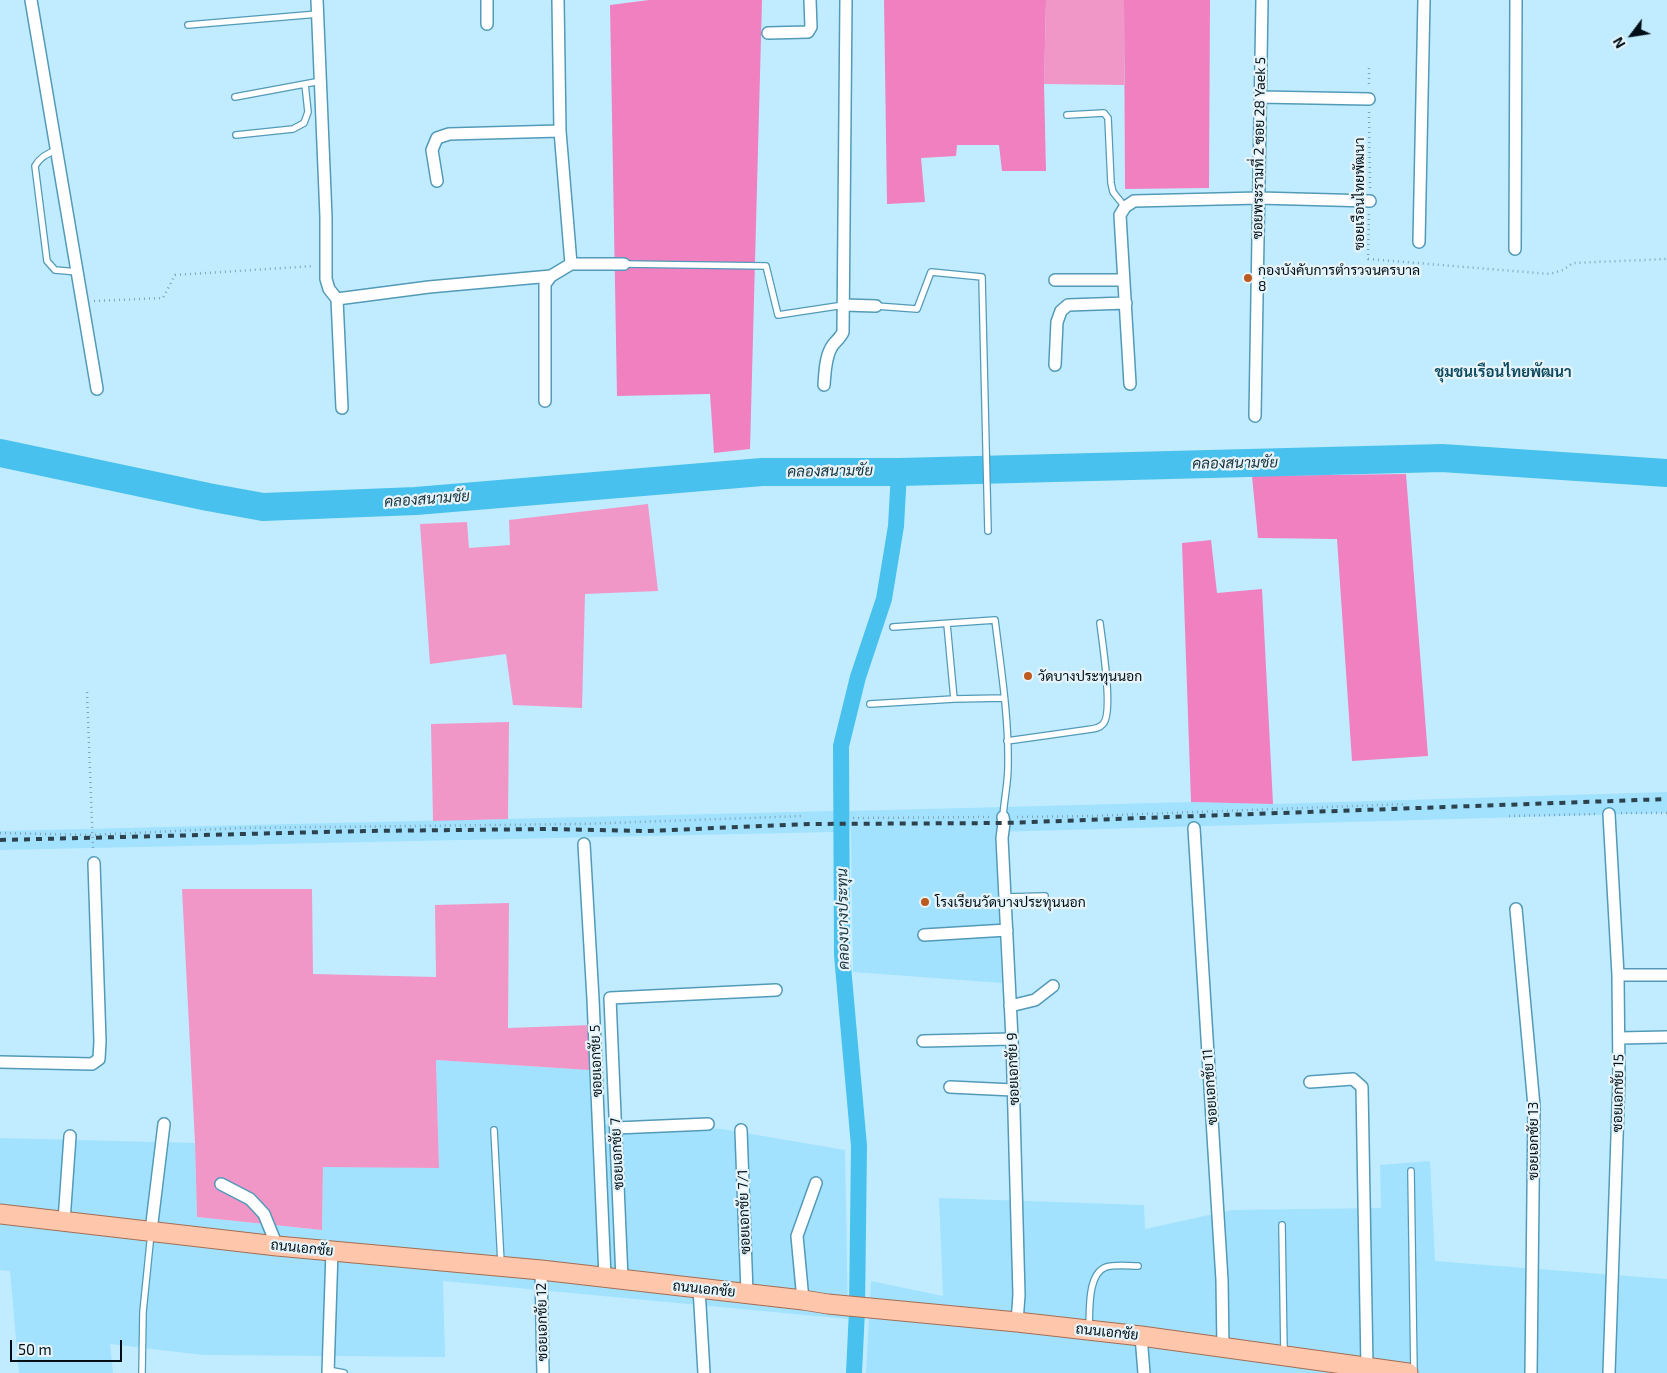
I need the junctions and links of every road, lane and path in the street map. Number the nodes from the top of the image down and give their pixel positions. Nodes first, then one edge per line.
1 (31, 0) edge
2 (317, 0) edge
3 (487, 0) edge
4 (558, 0) edge
5 (810, 0) edge
6 (846, 0) edge
7 (1262, 0) edge
8 (1424, 0) edge
9 (1516, 0) edge
10 (318, 14) junction
11 (487, 24) dead end
12 (188, 25) dead end
13 (768, 34) dead end
14 (1369, 68) dead end
15 (321, 81) junction
16 (305, 84) junction
17 (235, 97) dead end
18 (1260, 97) junction
19 (1369, 99) junction
20 (1067, 115) dead end
21 (560, 132) junction
22 (236, 135) dead end
23 (57, 150) junction
24 (437, 181) dead end
25 (1258, 198) junction
26 (1370, 201) junction
27 (1125, 207) junction
28 (1419, 242) dead end
29 (1515, 249) dead end
30 (1667, 259) edge
31 (571, 264) junction
32 (624, 264) joint
33 (325, 265) junction
34 (78, 272) junction
35 (551, 276) junction
36 (1054, 280) dead end
37 (1124, 280) junction
38 (337, 299) junction
39 (82, 301) junction
40 (1126, 303) junction
41 (844, 305) junction
42 (876, 306) joint
43 (1055, 365) dead end
44 (1130, 384) dead end
45 (824, 385) dead end
46 (97, 389) dead end
47 (545, 401) dead end
48 (342, 408) dead end
49 (1255, 416) dead end
50 (988, 531) dead end
51 (1100, 623) dead end
52 (947, 624) junction
53 (893, 627) dead end
54 (87, 692) dead end
55 (1004, 698) junction
56 (954, 699) junction
57 (870, 704) dead end
58 (1007, 740) junction
59 (1407, 804) dead end
60 (1667, 813) edge
61 (1609, 814) junction
62 (803, 816) dead end
63 (1509, 816) dead end
64 (1003, 817) junction
65 (853, 818) dead end
66 (1194, 828) dead end
67 (0, 833) edge
68 (91, 834) junction
69 (584, 844) dead end
70 (94, 862) joint
71 (1045, 896) dead end
72 (1005, 898) junction
73 (1516, 909) dead end
74 (1007, 930) junction
75 (924, 935) dead end
76 (1667, 974) edge
77 (1618, 975) junction
78 (1053, 986) dead end
79 (776, 990) dead end
80 (1010, 1006) junction
81 (1667, 1037) edge
82 (1619, 1038) junction
83 (1012, 1039) junction
84 (923, 1041) dead end
85 (0, 1062) edge
86 (1310, 1082) dead end
87 (950, 1088) dead end
88 (1013, 1090) junction
89 (164, 1124) dead end
90 (708, 1124) dead end
91 (616, 1128) junction
92 (494, 1130) dead end
93 (741, 1130) dead end
94 (70, 1136) dead end
95 (1411, 1171) dead end
96 (816, 1183) dead end
97 (221, 1184) dead end
98 (0, 1214) edge
99 (64, 1221) junction
100 (1282, 1225) dead end
101 (151, 1231) junction
102 (276, 1246) junction
103 (332, 1251) junction
104 (1138, 1266) dead end
105 (501, 1267) junction
106 (541, 1270) junction
107 (614, 1278) junction
108 (699, 1288) junction
109 (747, 1294) junction
110 (804, 1300) junction
111 (1017, 1322) junction
112 (1089, 1330) junction
113 (1141, 1336) junction
114 (1222, 1346) junction
115 (1284, 1355) junction
116 (1367, 1367) junction
117 (328, 1372) edge
118 (1397, 1372) edge
119 (142, 1373) edge
120 (344, 1373) edge
121 (543, 1373) edge
122 (704, 1373) edge
123 (1144, 1373) edge
124 (1414, 1373) edge
125 (1531, 1373) edge
126 (1608, 1373) edge

1 - 23 street
2 - 10 street
3 - 11 street
4 - 21 street
5 - 13 street
6 - 41 street
7 - 18 street, ซอยพระรามที่ 2 ซอย 28 Yaek 5
8 - 28 street
9 - 29 street
10 - 12 lane
10 - 15 street
14 - 19 path, ซอยเรือนไทยพัฒนา
15 - 16 lane
15 - 33 street
16 - 17 lane
16 - 22 lane
18 - 19 street
18 - 25 street, ซอยพระรามที่ 2 ซอย 28 Yaek 5
19 - 26 path, ซอยเรือนไทยพัฒนา
20 - 27 lane
21 - 24 street
21 - 31 street
23 - 34 street
23 - 34 lane
25 - 26 street
25 - 27 street
25 - 49 street, ซอยพระรามที่ 2 ซอย 28 Yaek 5
26 - 30 path, ซอยเรือนไทยพัฒนา
27 - 37 street
31 - 32 street
31 - 35 street
32 - 41 lane
33 - 38 street
33 - 39 path
34 - 39 street
35 - 38 street
35 - 47 street
36 - 37 street
37 - 40 street
38 - 48 street
39 - 46 street
40 - 43 street
40 - 44 street
41 - 42 street
41 - 45 street
42 - 50 lane
51 - 58 lane
52 - 53 lane
52 - 55 lane
52 - 56 lane
54 - 68 path
55 - 56 lane
55 - 58 lane
56 - 57 lane
58 - 64 lane
59 - 64 path
60 - 61 path
61 - 63 path
61 - 77 street, ซอยเอกชัย 15
62 - 68 path
64 - 65 path
64 - 72 street, ซอยเอกชัย 9
66 - 114 street, ซอยเอกชัย 11
67 - 68 path
68 - 70 path
69 - 107 street, ซอยเอกชัย 5
70 - 85 street
71 - 72 lane
72 - 74 street, ซอยเอกชัย 9
73 - 125 street, ซอยเอกชัย 13
74 - 75 street
74 - 80 street, ซอยเอกชัย 9
76 - 77 street
77 - 82 street, ซอยเอกชัย 15
78 - 80 street
79 - 91 street, ซอยเอกชัย 7
80 - 83 street, ซอยเอกชัย 9
81 - 82 street
82 - 126 street, ซอยเอกชัย 15
83 - 84 street
83 - 88 street, ซอยเอกชัย 9
86 - 116 street
87 - 88 street
88 - 111 street, ซอยเอกชัย 9
89 - 101 street
90 - 91 street
91 - 107 street, ซอยเอกชัย 7
92 - 105 lane
93 - 109 street, ซอยเอกชัย 7/1
94 - 99 street
95 - 124 lane
96 - 110 street
97 - 102 street
98 - 99 main road, ถนนเอกชัย
99 - 101 main road, ถนนเอกชัย
100 - 115 lane
101 - 102 main road, ถนนเอกชัย
101 - 119 lane
102 - 103 main road, ถนนเอกชัย
103 - 105 main road, ถนนเอกชัย
103 - 117 street
104 - 112 lane
105 - 106 main road, ถนนเอกชัย
106 - 107 main road, ถนนเอกชัย
106 - 121 street, ซอยเอกชัย 12
107 - 108 main road, ถนนเอกชัย
108 - 109 main road, ถนนเอกชัย
108 - 122 street
109 - 110 main road, ถนนเอกชัย
110 - 111 main road, ถนนเอกชัย
111 - 112 main road, ถนนเอกชัย
112 - 113 main road, ถนนเอกชัย
113 - 114 main road, ถนนเอกชัย
113 - 123 street
114 - 115 main road, ถนนเอกชัย
115 - 116 main road, ถนนเอกชัย
116 - 118 main road, ถนนเอกชัย
117 - 120 lane

